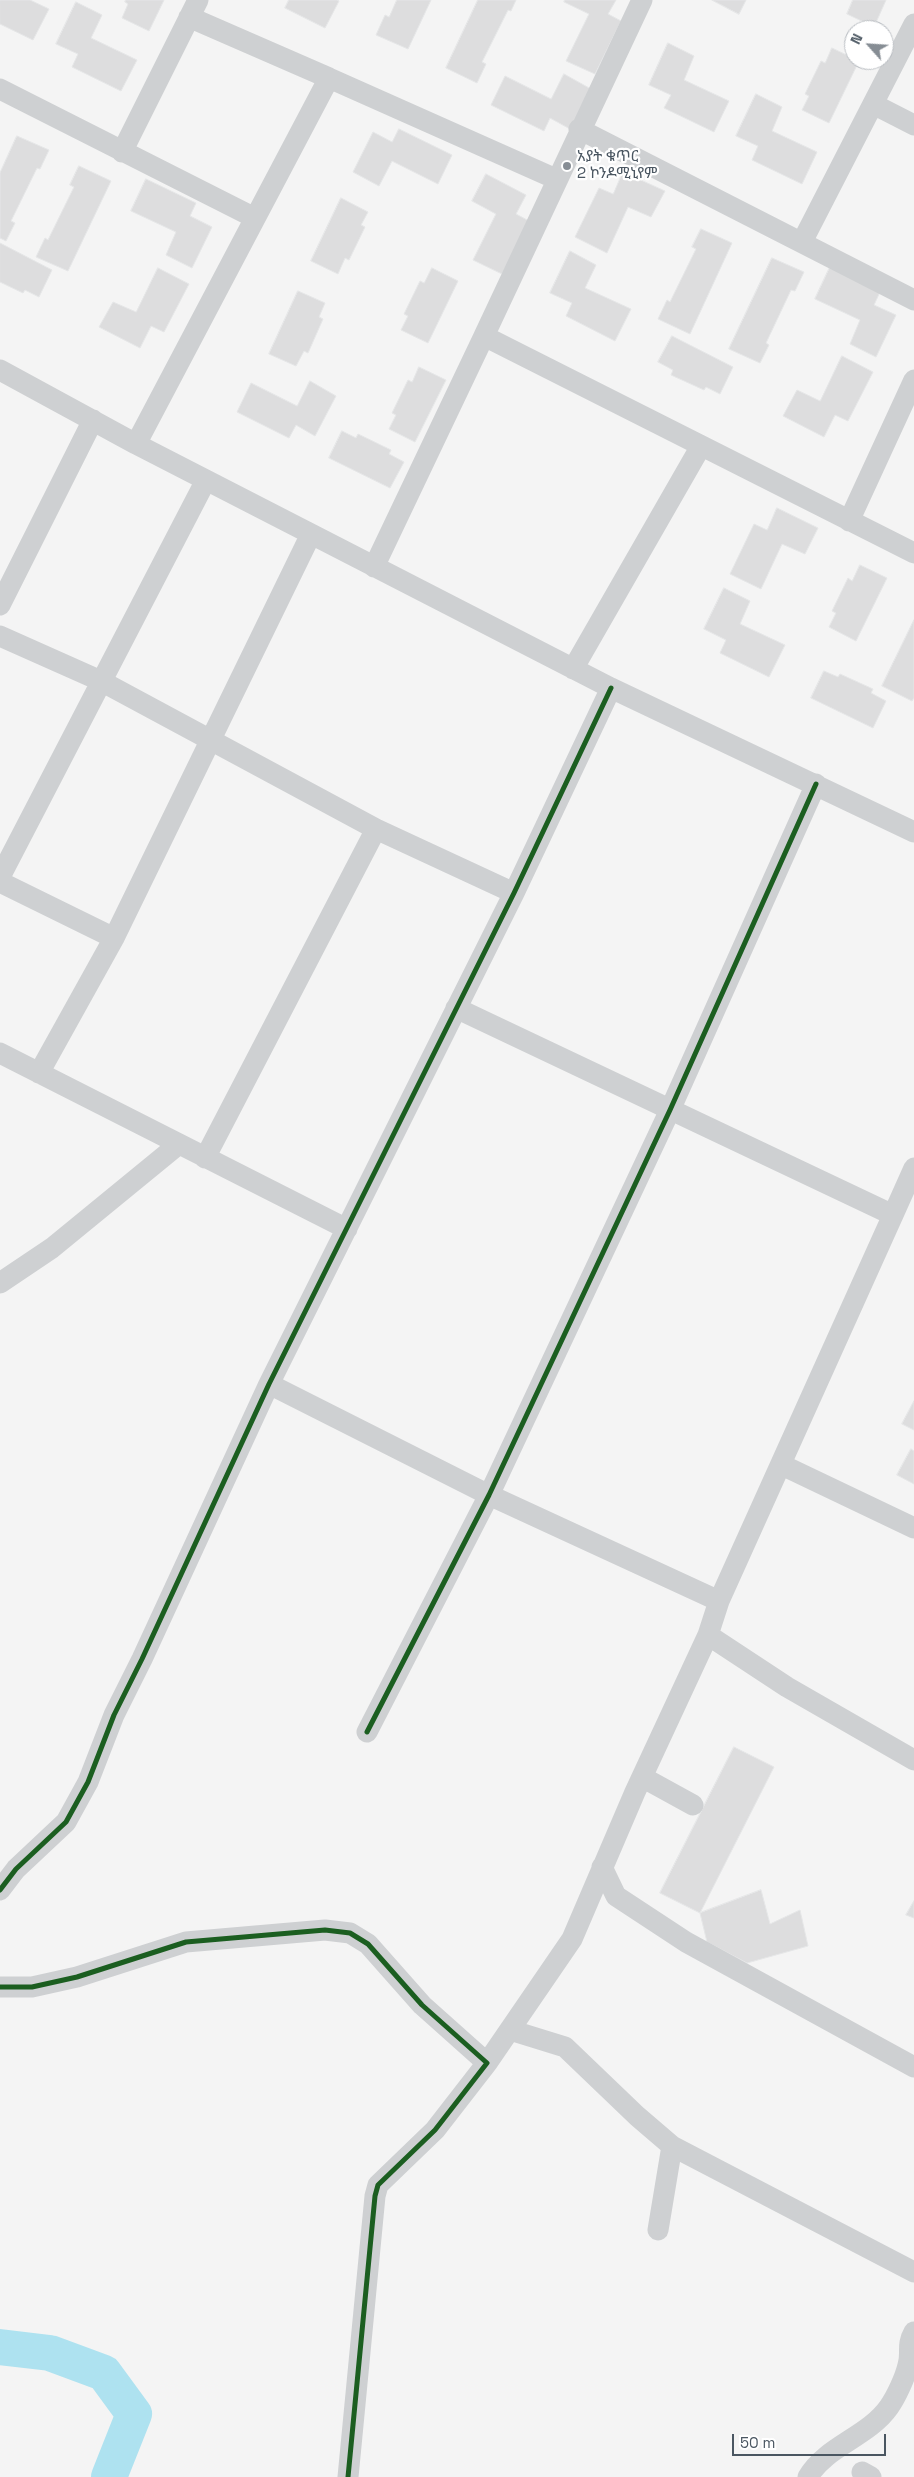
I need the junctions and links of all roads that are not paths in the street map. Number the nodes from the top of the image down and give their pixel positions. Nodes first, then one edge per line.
1 (642, 0) edge
2 (194, 9) edge
3 (914, 24) edge
4 (329, 78) junction
5 (0, 89) edge
6 (873, 104) junction
7 (914, 125) edge
8 (579, 129) junction
9 (122, 152) junction
10 (556, 180) junction
11 (255, 218) junction
12 (802, 242) junction
13 (914, 300) edge
14 (484, 336) junction
15 (0, 370) edge
16 (914, 380) edge
17 (93, 420) junction
18 (136, 444) junction
19 (702, 446) junction
20 (206, 480) junction
21 (848, 521) junction
22 (311, 534) junction
23 (914, 553) edge
24 (374, 567) junction
25 (0, 605) edge
26 (0, 636) edge
27 (573, 669) junction
28 (101, 681) junction
29 (611, 688) junction
30 (210, 740) junction
31 (816, 784) junction
32 (376, 830) junction
33 (914, 832) edge
34 (0, 877) edge
35 (0, 882) edge
36 (514, 893) junction
37 (114, 938) junction
38 (456, 1008) junction
39 (0, 1053) edge
40 (39, 1073) junction
41 (670, 1110) junction
42 (179, 1144) junction
43 (205, 1158) junction
44 (914, 1168) edge
45 (893, 1216) junction
46 (347, 1229) junction
47 (0, 1283) edge
48 (269, 1384) junction
49 (782, 1465) junction
50 (489, 1496) junction
51 (914, 1528) edge
52 (719, 1602) junction
53 (708, 1635) junction
54 (366, 1732) dead end
55 (914, 1760) edge
56 (642, 1777) junction
57 (693, 1805) dead end
58 (602, 1867) junction
59 (0, 1890) edge
60 (0, 1987) edge
61 (510, 2030) junction
62 (487, 2063) junction
63 (914, 2067) edge
64 (672, 2146) junction
65 (658, 2230) dead end
66 (914, 2272) edge
67 (914, 2332) edge
68 (348, 2477) edge
69 (808, 2477) edge

1 - 8 street
2 - 4 street
2 - 9 street
3 - 6 street
4 - 10 street
4 - 11 street
5 - 9 street
6 - 7 street
6 - 12 street
8 - 10 street
8 - 12 street
9 - 11 street
10 - 14 street
11 - 18 street
12 - 13 street
14 - 19 street
14 - 24 street
15 - 17 street
16 - 21 street
17 - 18 street
17 - 25 street
18 - 20 street
19 - 21 street
19 - 27 street
20 - 22 street
20 - 28 street
21 - 23 street
22 - 24 street
22 - 30 street
24 - 27 street
26 - 28 street
27 - 29 street
28 - 30 street
28 - 34 street
29 - 31 street
29 - 36 street
30 - 32 street
30 - 37 street
31 - 33 street
31 - 41 street
32 - 36 street
32 - 43 street
35 - 37 street
36 - 38 street
37 - 40 street
38 - 41 street
38 - 46 street
39 - 40 street
40 - 42 street
41 - 45 street
41 - 50 street
42 - 43 street
42 - 47 street
43 - 46 street
44 - 45 street
45 - 49 street
46 - 48 street
48 - 50 street
48 - 59 street
49 - 51 street
49 - 52 street
50 - 52 street
50 - 54 street
52 - 53 street
53 - 55 street
53 - 56 street
56 - 57 street
56 - 58 street
58 - 61 street
58 - 63 street
60 - 62 street
61 - 62 street
61 - 64 street
62 - 68 street
64 - 65 street
64 - 66 street
67 - 69 street

